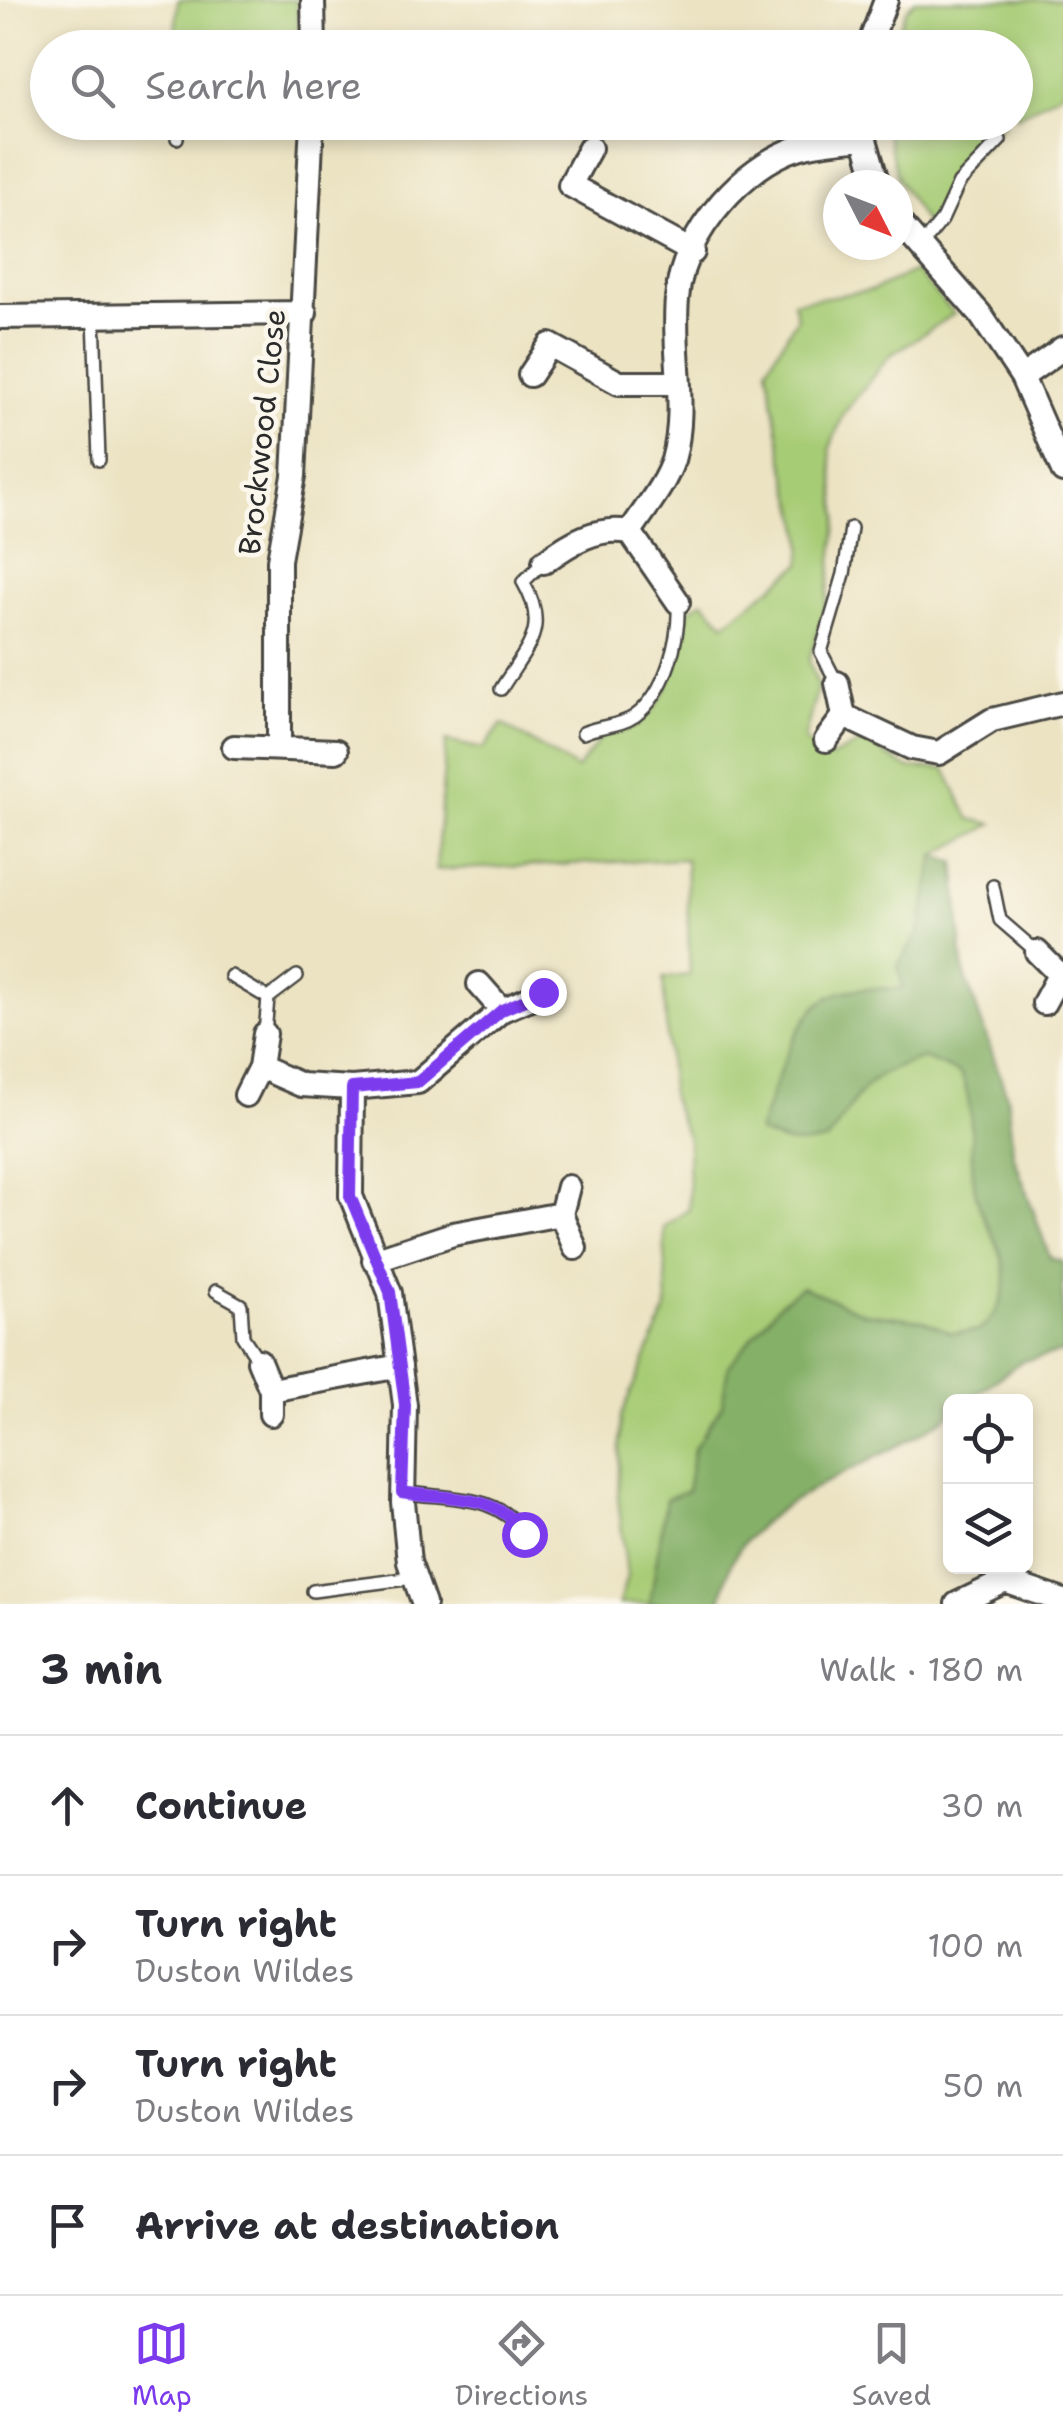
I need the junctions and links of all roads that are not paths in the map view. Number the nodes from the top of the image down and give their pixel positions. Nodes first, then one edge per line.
1 (312, 0) edge
2 (884, 1) edge
3 (313, 30) edge
4 (874, 30) edge
5 (311, 140) edge
6 (826, 140) edge
7 (864, 140) edge
8 (1000, 140) dead end
9 (590, 148) dead end
10 (873, 170) edge
11 (913, 239) edge
12 (920, 248) junction
13 (692, 252) junction
14 (304, 313) junction
15 (94, 316) junction
16 (0, 317) edge
17 (1063, 348) edge
18 (530, 376) dead end
19 (1022, 377) junction
20 (678, 383) junction
21 (99, 460) dead end
22 (1063, 470) edge
23 (851, 528) dead end
24 (630, 532) junction
25 (544, 562) joint
26 (678, 602) joint
27 (837, 683) joint
28 (501, 688) dead end
29 (1063, 702) edge
30 (844, 716) junction
31 (583, 732) dead end
32 (826, 740) dead end
33 (234, 747) dead end
34 (279, 748) junction
35 (336, 751) dead end
36 (993, 886) dead end
37 (1037, 952) joint
38 (230, 976) dead end
39 (297, 976) dead end
40 (1061, 977) edge
41 (479, 984) dead end
42 (543, 992) dead end
43 (268, 998) junction
44 (1044, 1003) dead end
45 (502, 1010) junction
46 (265, 1034) joint
47 (260, 1066) junction
48 (352, 1088) junction
49 (246, 1095) dead end
50 (568, 1187) dead end
51 (562, 1214) junction
52 (574, 1248) dead end
53 (374, 1260) junction
54 (216, 1290) dead end
55 (260, 1361) joint
56 (400, 1366) junction
57 (270, 1390) junction
58 (271, 1414) dead end
59 (402, 1492) junction
60 (524, 1534) dead end
61 (413, 1578) junction
62 (313, 1591) dead end
63 (1063, 1601) edge
64 (424, 1604) edge
65 (956, 1604) edge

1 - 3 street
2 - 4 street
5 - 14 street, Brockwood Close
6 - 13 street
7 - 10 street
8 - 12 lane
9 - 13 street
11 - 12 street
12 - 19 street
13 - 20 street
14 - 15 street
14 - 34 street, Brockwood Close
15 - 16 street
15 - 21 lane
17 - 19 street
18 - 20 street
19 - 22 street
20 - 24 street
23 - 27 lane
24 - 25 street
24 - 26 street
25 - 28 lane
26 - 31 lane
27 - 30 street
29 - 30 street
30 - 32 street
33 - 34 street
34 - 35 street
36 - 37 lane
37 - 40 street
38 - 43 lane
39 - 43 lane
40 - 44 street
41 - 45 street
42 - 45 street
43 - 46 lane
45 - 48 street
46 - 47 street
47 - 48 street
47 - 49 street
48 - 53 street
50 - 51 street
51 - 52 street
51 - 53 street
53 - 56 street
54 - 55 lane
55 - 57 street
56 - 57 street
56 - 59 street
57 - 58 street
59 - 60 lane
59 - 61 street
61 - 62 lane
61 - 64 street
63 - 65 street

